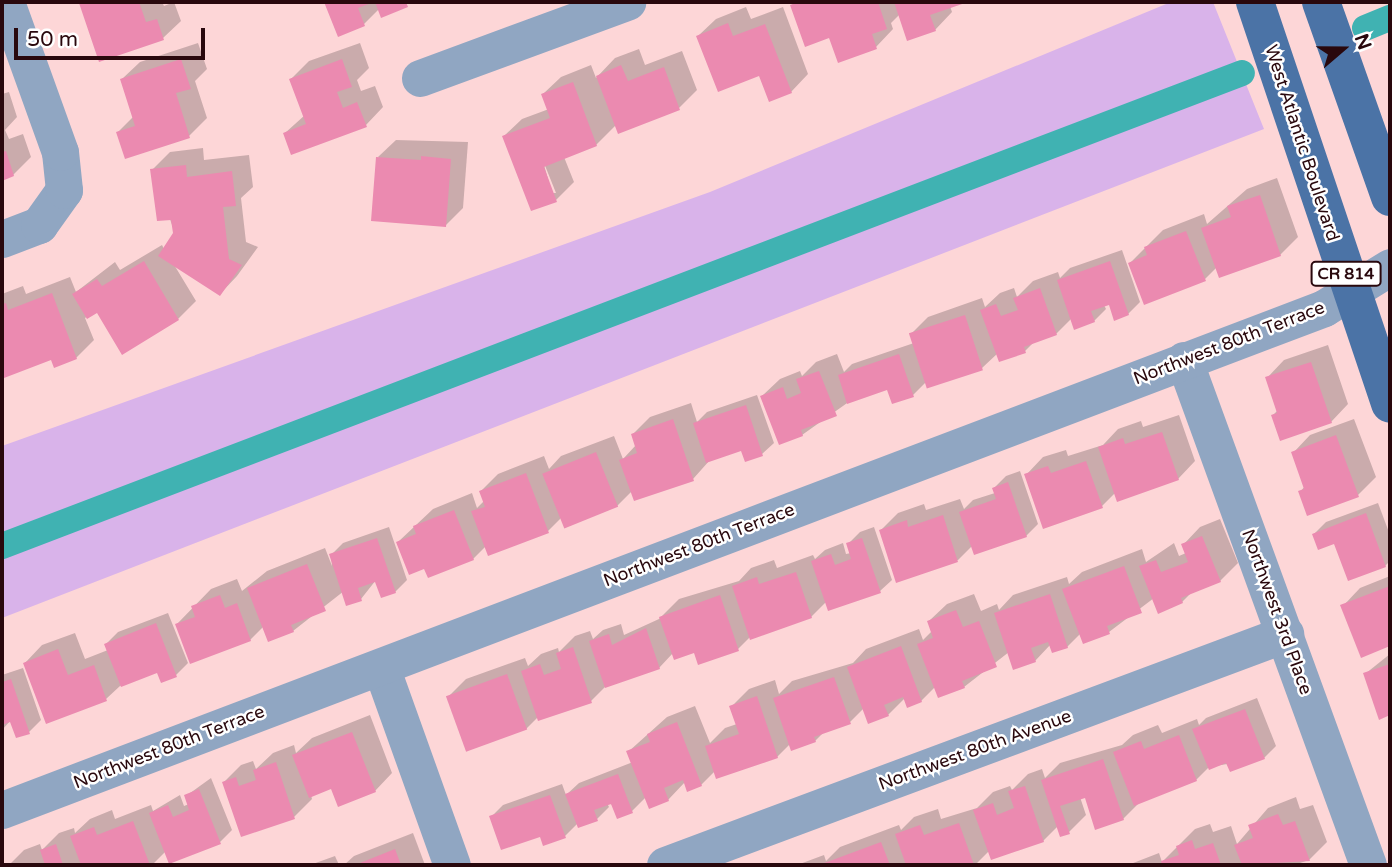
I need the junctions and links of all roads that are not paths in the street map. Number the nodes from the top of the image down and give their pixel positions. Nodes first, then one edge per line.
1 (6, 2) edge
2 (1255, 2) edge
3 (1321, 2) edge
4 (605, 6) edge
5 (420, 78) dead end
6 (1390, 197) edge
7 (2, 239) edge
8 (1390, 267) edge
9 (1352, 291) junction
10 (1184, 360) junction
11 (1390, 404) edge
12 (1285, 634) junction
13 (381, 667) junction
14 (2, 810) edge
15 (452, 865) edge
16 (664, 865) edge
17 (1368, 865) edge

1 - 7 street
2 - 9 main road, West Atlantic Boulevard / CR 814
3 - 6 main road
4 - 5 street
8 - 9 street, Northwest 80th Terrace
9 - 10 street, Northwest 80th Terrace
9 - 11 main road, West Atlantic Boulevard / CR 814
10 - 12 street, Northwest 3rd Place
10 - 13 street, Northwest 80th Terrace
12 - 16 street, Northwest 80th Avenue
12 - 17 street, Northwest 3rd Place
13 - 14 street, Northwest 80th Terrace
13 - 15 street

